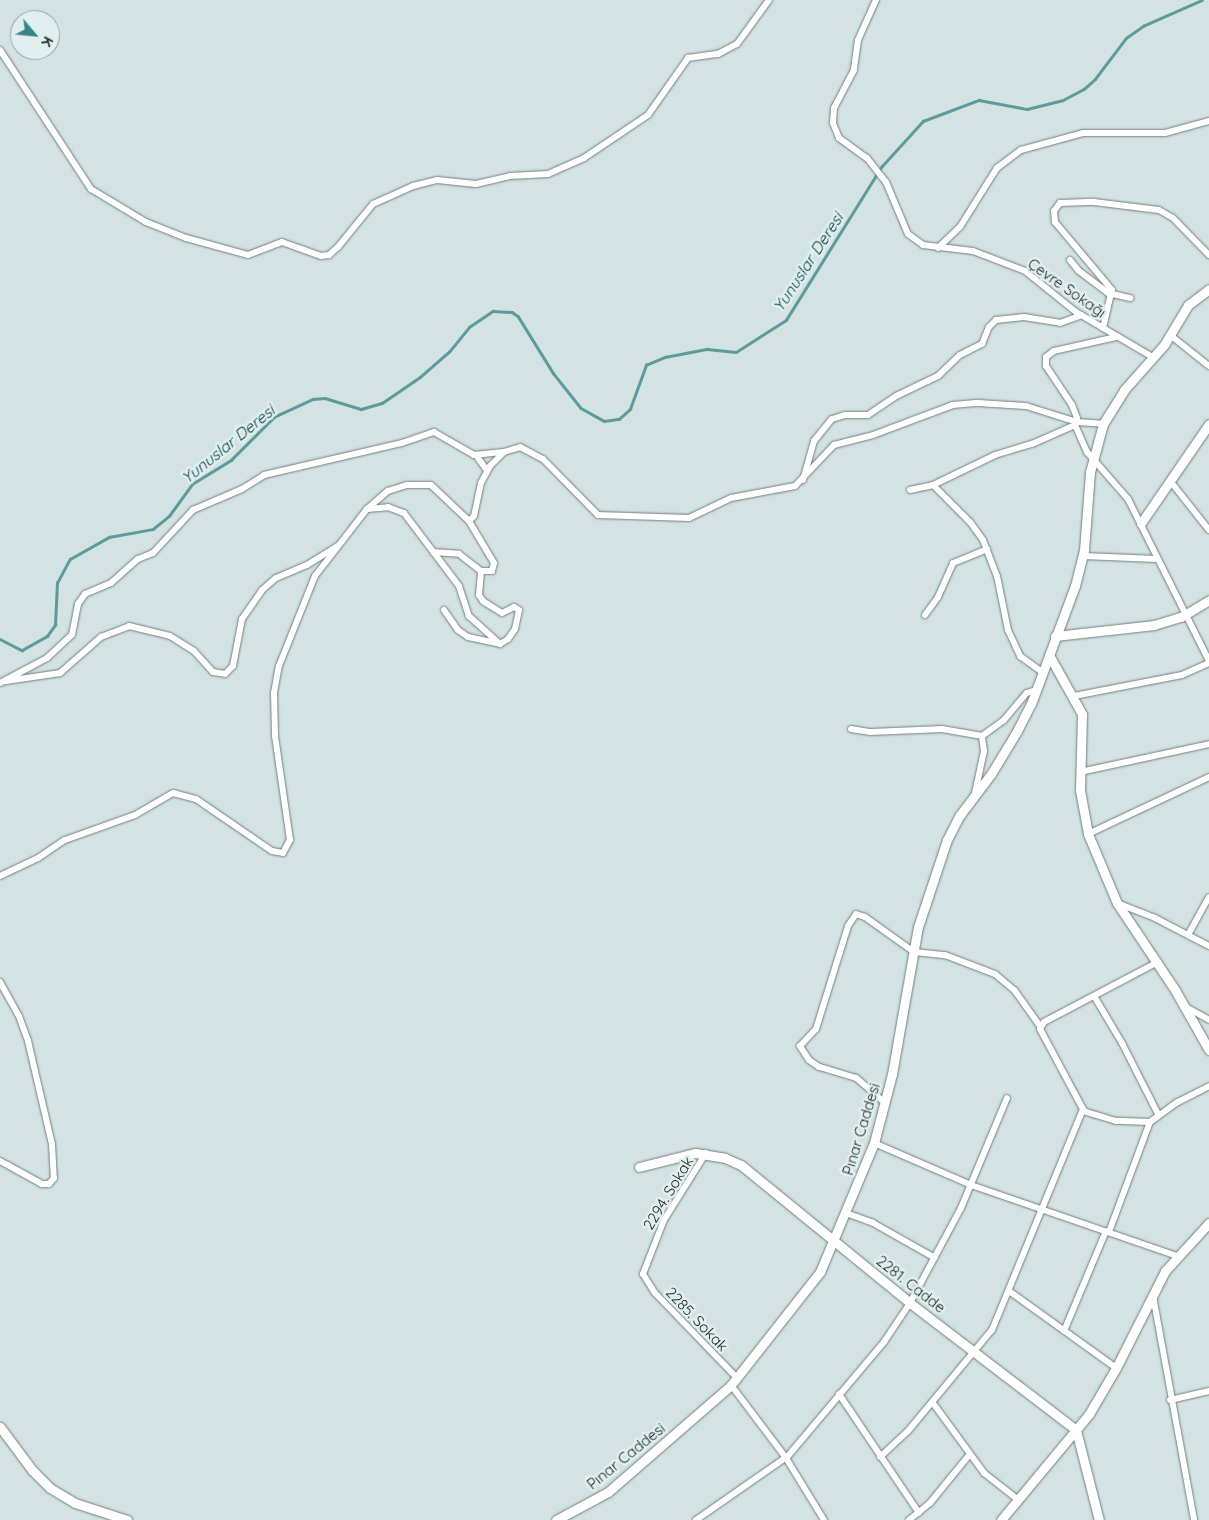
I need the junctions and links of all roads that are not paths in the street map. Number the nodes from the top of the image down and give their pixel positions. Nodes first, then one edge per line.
1 (769, 0) edge
2 (876, 0) edge
3 (0, 50) edge
4 (1209, 121) edge
5 (938, 248) junction
6 (1209, 254) edge
7 (1070, 260) dead end
8 (1209, 290) edge
9 (1112, 295) junction
10 (1130, 298) dead end
11 (1082, 315) junction
12 (1103, 328) junction
13 (1170, 335) junction
14 (1116, 337) junction
15 (1154, 358) junction
16 (1209, 366) edge
17 (1076, 423) junction
18 (1103, 424) junction
19 (1208, 426) edge
20 (504, 452) junction
21 (476, 455) junction
22 (1092, 458) junction
23 (487, 471) junction
24 (803, 480) junction
25 (1171, 482) junction
26 (933, 485) junction
27 (910, 490) dead end
28 (367, 509) junction
29 (469, 521) junction
30 (1141, 524) junction
31 (1209, 530) edge
32 (340, 546) junction
33 (987, 549) junction
34 (433, 552) junction
35 (1083, 556) junction
36 (1157, 559) junction
37 (481, 571) junction
38 (1209, 600) edge
39 (444, 610) dead end
40 (1185, 614) junction
41 (925, 615) dead end
42 (1055, 636) junction
43 (500, 644) junction
44 (1207, 653) edge
45 (1049, 655) junction
46 (1209, 662) edge
47 (1042, 672) junction
48 (3, 682) edge
49 (1036, 690) junction
50 (1074, 696) junction
51 (851, 729) dead end
52 (982, 736) junction
53 (1209, 744) edge
54 (1080, 772) junction
55 (1209, 777) edge
56 (975, 795) junction
57 (1088, 834) junction
58 (0, 876) edge
59 (1209, 897) edge
60 (1117, 903) junction
61 (1188, 936) junction
62 (1209, 946) edge
63 (914, 952) junction
64 (1158, 962) junction
65 (0, 982) edge
66 (1094, 996) junction
67 (1183, 1005) junction
68 (1209, 1020) edge
69 (1040, 1026) junction
70 (1209, 1050) edge
71 (1209, 1086) edge
72 (1007, 1098) dead end
73 (884, 1102) junction
74 (1083, 1110) junction
75 (1158, 1114) junction
76 (1150, 1122) junction
77 (874, 1143) junction
78 (706, 1154) junction
79 (0, 1161) edge
80 (639, 1167) dead end
81 (971, 1185) junction
82 (1042, 1207) junction
83 (846, 1213) junction
84 (1209, 1223) edge
85 (1107, 1232) junction
86 (834, 1240) junction
87 (1177, 1256) junction
88 (936, 1258) junction
89 (643, 1274) joint
90 (1009, 1291) junction
91 (1152, 1295) junction
92 (910, 1303) junction
93 (1064, 1331) junction
94 (974, 1354) junction
95 (1116, 1368) junction
96 (734, 1382) junction
97 (1209, 1391) edge
98 (839, 1394) junction
99 (1170, 1400) junction
100 (933, 1403) junction
101 (0, 1427) edge
102 (1076, 1430) junction
103 (970, 1454) junction
104 (880, 1457) junction
105 (786, 1458) junction
106 (1018, 1499) junction
107 (919, 1513) junction
108 (1098, 1519) edge
109 (127, 1520) edge
110 (556, 1520) edge
111 (696, 1520) edge
112 (824, 1520) edge
113 (909, 1520) edge
114 (1001, 1520) edge
115 (1194, 1520) edge

1 - 3 street
2 - 5 street, Çevre Sokağı
4 - 5 street
5 - 11 street, Çevre Sokağı
6 - 9 street
7 - 9 street
8 - 13 street, Pınar Caddesi
9 - 10 street
9 - 12 street
11 - 12 street, Çevre Sokağı
11 - 24 street
12 - 14 street, Çevre Sokağı
13 - 15 street, Pınar Caddesi
13 - 16 street
14 - 15 street, Çevre Sokağı
14 - 17 street
15 - 18 street, Pınar Caddesi
17 - 18 street
17 - 22 street
17 - 24 street
17 - 26 street
18 - 22 street, Pınar Caddesi
19 - 25 street
20 - 21 street
20 - 23 street
20 - 24 street
21 - 23 street
21 - 48 street
22 - 30 street
22 - 35 street, Pınar Caddesi
23 - 29 street
25 - 30 street
25 - 31 street
26 - 27 street
26 - 33 street
28 - 29 street
28 - 32 street
28 - 34 street
29 - 37 street
30 - 36 street
32 - 48 street
32 - 58 street
33 - 41 street
33 - 47 street
34 - 37 street
34 - 43 street
35 - 36 street
35 - 42 street, Pınar Caddesi
36 - 40 street
37 - 43 street
38 - 40 street
39 - 43 street
40 - 42 street
40 - 44 street
42 - 45 street, Pınar Caddesi
44 - 46 street
45 - 47 street, Pınar Caddesi
45 - 50 street
46 - 50 street
47 - 49 street, Pınar Caddesi
49 - 52 street
49 - 56 street, Pınar Caddesi
50 - 54 street
51 - 52 street
52 - 56 street
53 - 54 street
54 - 57 street
55 - 57 street
56 - 63 street, Pınar Caddesi
57 - 60 street
59 - 61 street
60 - 61 street
60 - 64 street
61 - 62 street
63 - 69 street
63 - 73 street, Pınar Caddesi
63 - 73 street
64 - 66 street
64 - 67 street
65 - 79 street
66 - 69 street
66 - 75 street
67 - 68 street
67 - 70 street
69 - 74 street
71 - 75 street
72 - 81 street
73 - 77 street, Pınar Caddesi
74 - 76 street
74 - 82 street
75 - 76 street
76 - 85 street
77 - 81 street
77 - 83 street, Pınar Caddesi
78 - 80 street, 2281. Cadde
78 - 86 street, 2281. Cadde
78 - 89 street, 2294. Sokak
81 - 82 street
81 - 88 street
82 - 85 street
82 - 90 street
83 - 86 street, Pınar Caddesi
83 - 88 street
84 - 87 street
85 - 87 street
85 - 93 street
86 - 92 street, 2281. Cadde
86 - 96 street, Pınar Caddesi
87 - 91 street
88 - 92 street
89 - 96 street, 2285. Sokak
90 - 93 street
90 - 94 street
91 - 95 street
91 - 99 street
92 - 94 street, 2281. Cadde
92 - 98 street
93 - 95 street
94 - 100 street
94 - 102 street, 2281. Cadde
95 - 102 street
96 - 105 street, 2285. Sokak
96 - 110 street, Pınar Caddesi
97 - 99 street
98 - 104 street
98 - 105 street
99 - 115 street
100 - 103 street
100 - 104 street
101 - 109 street
102 - 106 street
102 - 108 street
103 - 106 street
103 - 107 street
104 - 107 street
105 - 111 street
105 - 112 street, 2285. Sokak
106 - 114 street
107 - 113 street

